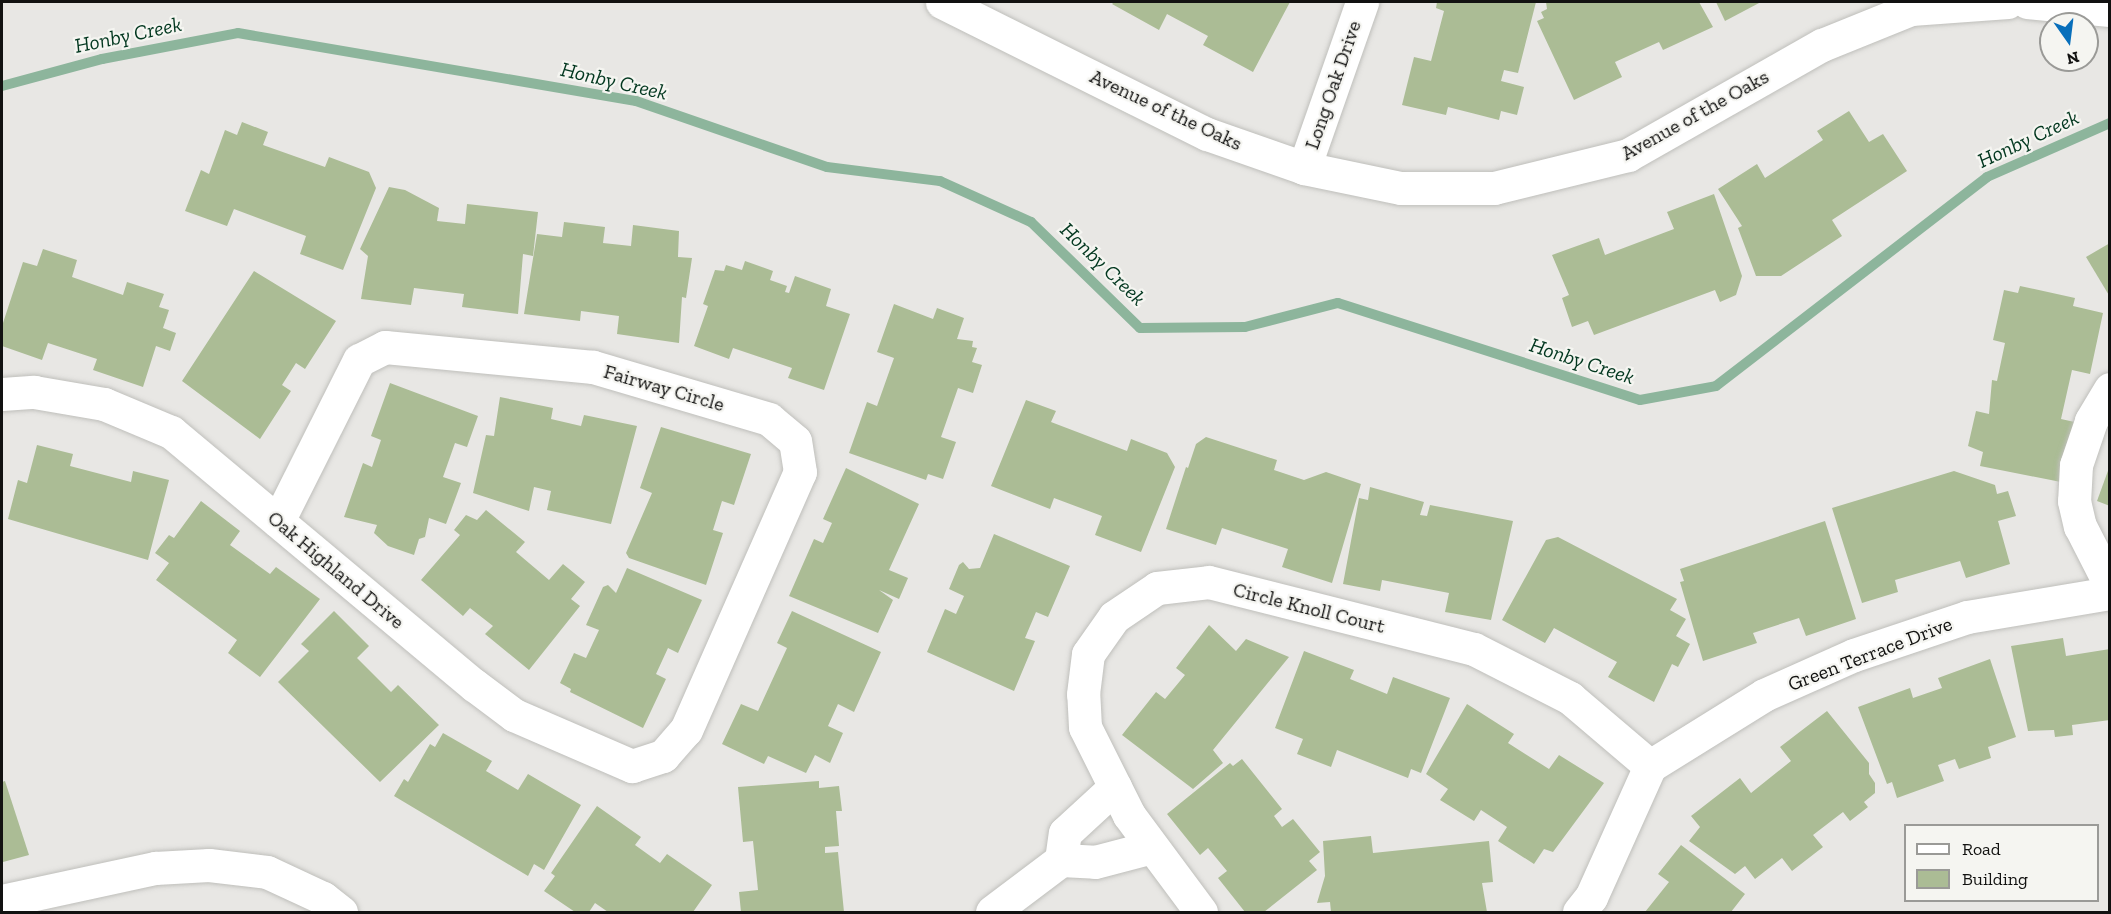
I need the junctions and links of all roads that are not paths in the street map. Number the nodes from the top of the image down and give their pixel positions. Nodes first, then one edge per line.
1 (942, 2) edge
2 (1362, 2) edge
3 (2008, 2) edge
4 (2027, 2) edge
5 (2109, 10) edge
6 (1304, 168) junction
7 (2109, 389) edge
8 (2, 394) edge
9 (278, 521) junction
10 (2109, 585) edge
11 (2109, 593) edge
12 (663, 756) joint
13 (1650, 766) junction
14 (1115, 787) junction
15 (1152, 847) junction
16 (1061, 860) junction
17 (2, 901) edge
18 (341, 912) edge
19 (992, 912) edge
20 (1201, 912) edge
21 (1580, 912) edge

1 - 6 street, Avenue of the Oaks
2 - 6 street, Long Oak Drive
3 - 6 street, Avenue of the Oaks
4 - 5 street
7 - 10 street
8 - 9 street, Oak Highland Drive
9 - 12 street, Oak Highland Drive
9 - 12 street, Fairway Circle
11 - 13 street, Green Terrace Drive
13 - 14 street, Circle Knoll Court
13 - 21 street
14 - 15 street, Circle Knoll Court
14 - 16 street
15 - 16 street
15 - 20 street, Circle Knoll Court
16 - 19 street
17 - 18 street

